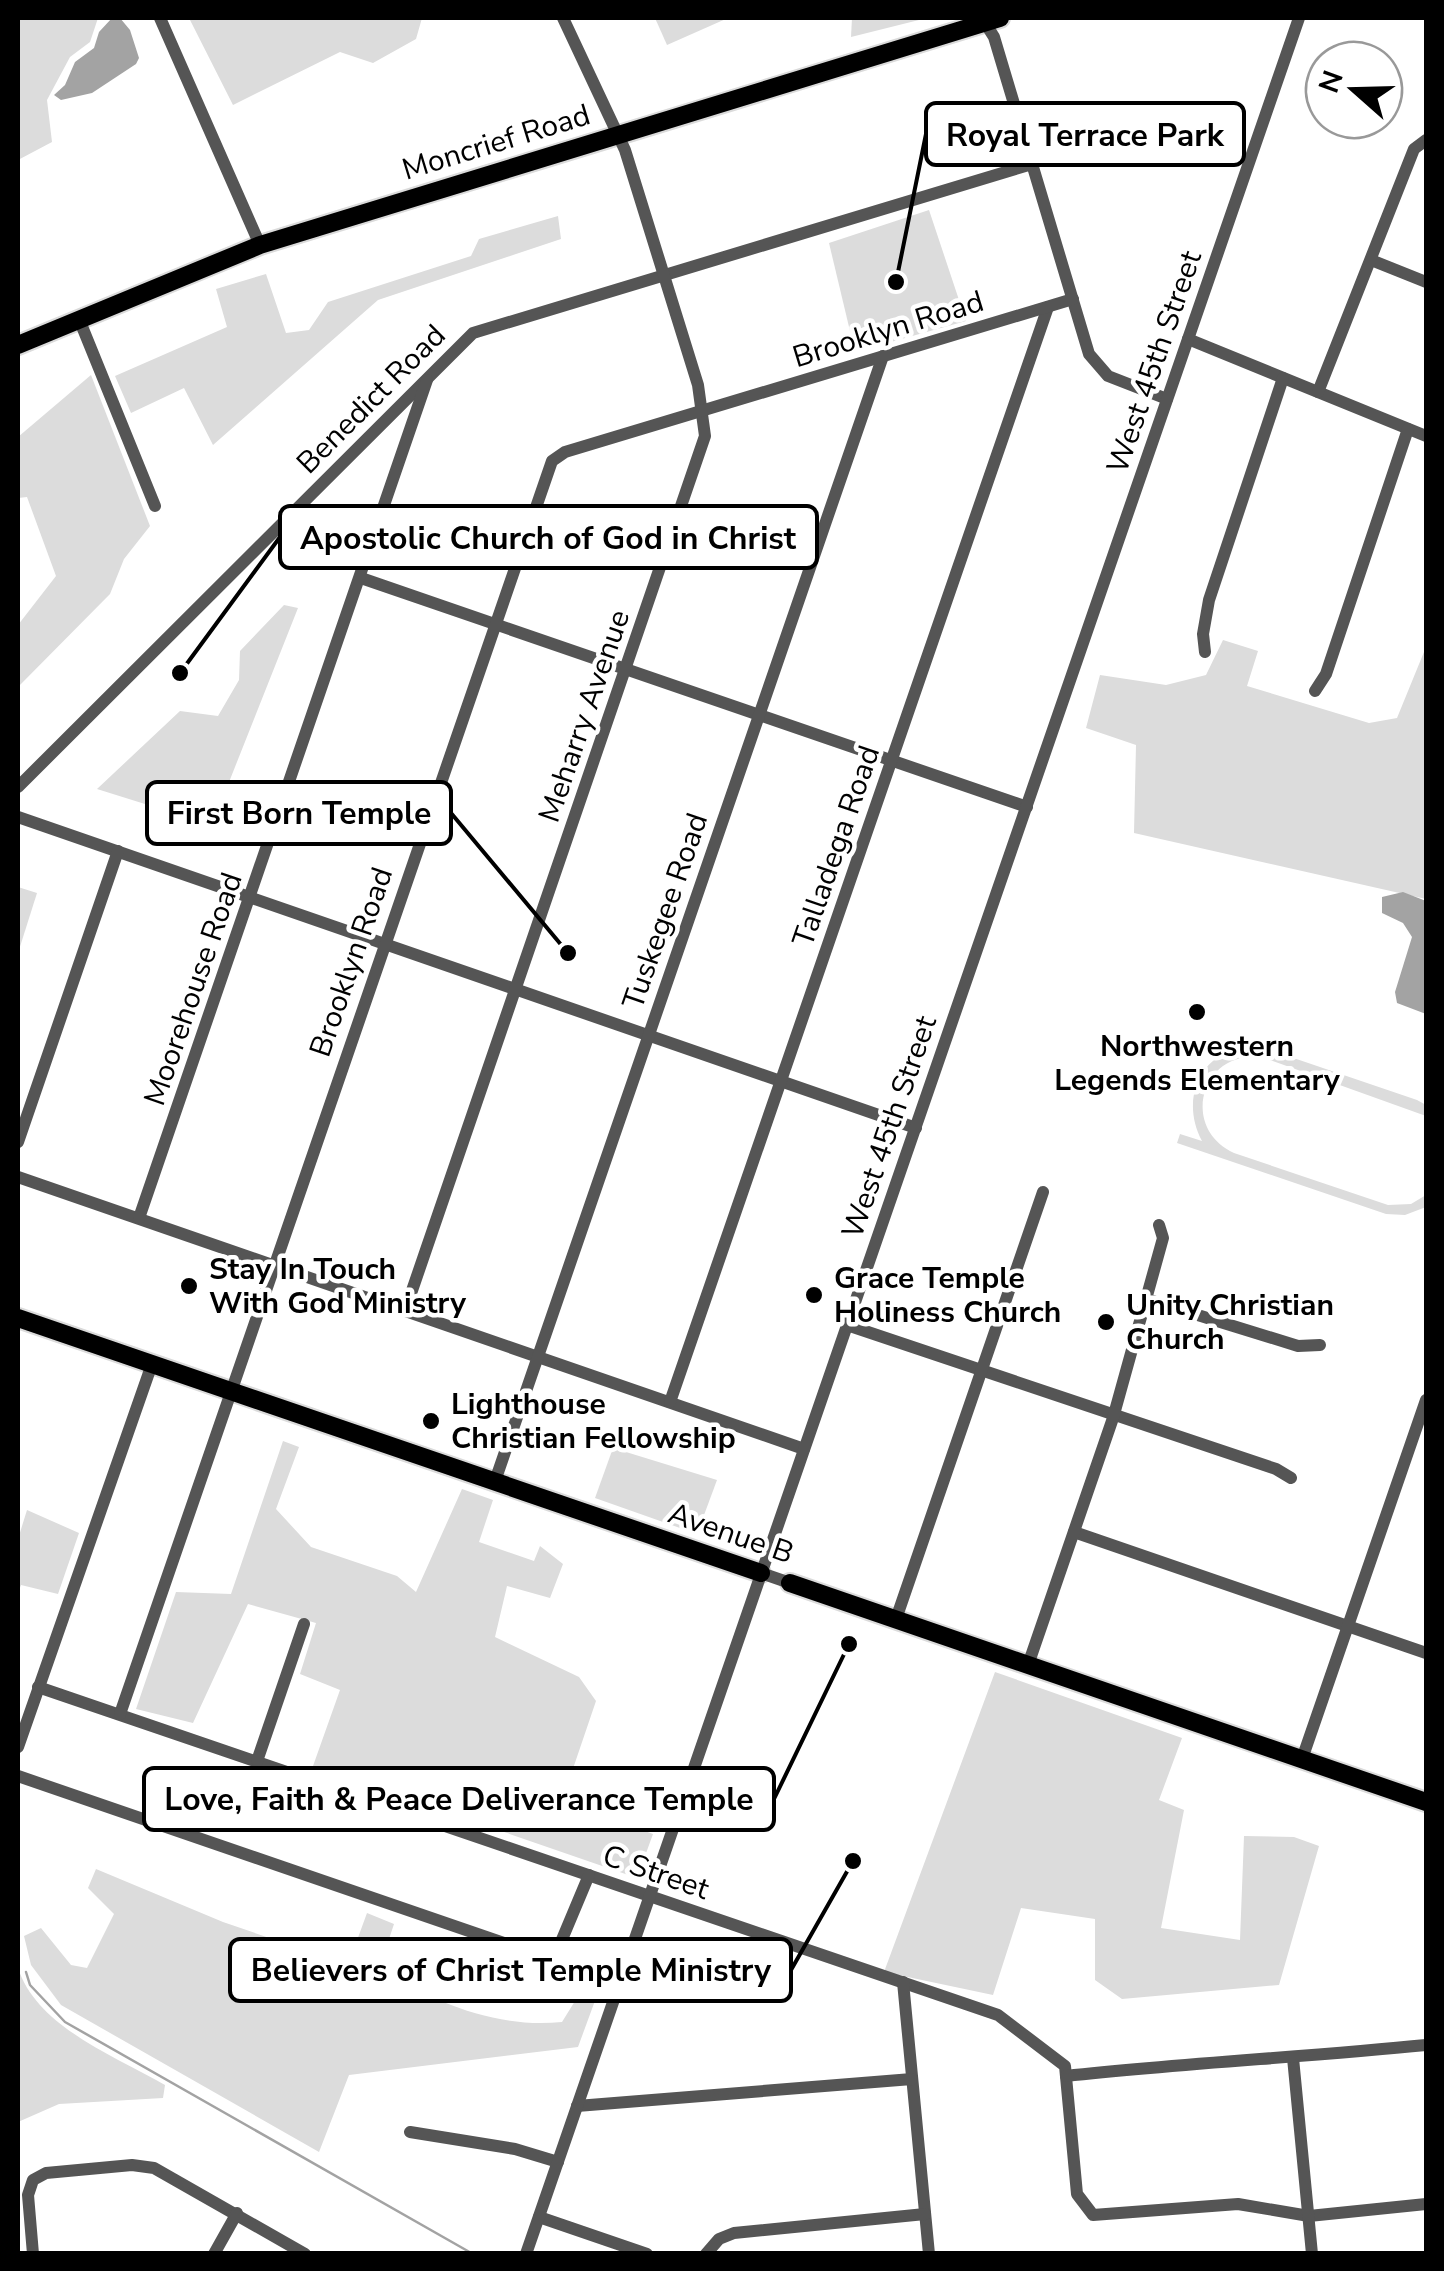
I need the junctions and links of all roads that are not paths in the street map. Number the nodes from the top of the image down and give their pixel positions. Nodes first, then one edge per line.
1 (160, 18) edge
2 (563, 18) edge
3 (1300, 18) edge
4 (989, 19) edge
5 (616, 134) junction
6 (1425, 140) edge
7 (1032, 164) junction
8 (260, 246) junction
9 (1371, 260) junction
10 (664, 276) junction
11 (1426, 282) edge
12 (1073, 299) junction
13 (1048, 307) junction
14 (79, 318) junction
15 (1188, 339) junction
16 (18, 345) edge
17 (882, 356) junction
18 (428, 378) junction
19 (1284, 378) junction
20 (1318, 392) junction
21 (1167, 398) junction
22 (704, 410) junction
23 (1408, 428) junction
24 (1426, 436) edge
25 (155, 506) dead end
26 (361, 578) junction
27 (494, 623) junction
28 (1205, 652) dead end
29 (626, 670) junction
30 (1315, 690) dead end
31 (759, 715) junction
32 (892, 760) junction
33 (18, 787) edge
34 (1026, 806) junction
35 (18, 817) edge
36 (118, 852) junction
37 (250, 898) junction
38 (384, 944) junction
39 (516, 989) junction
40 (649, 1035) junction
41 (782, 1080) junction
42 (916, 1128) junction
43 (18, 1142) edge
44 (18, 1177) edge
45 (1043, 1192) dead end
46 (139, 1218) junction
47 (1159, 1225) dead end
48 (272, 1265) junction
49 (1146, 1299) junction
50 (405, 1311) junction
51 (18, 1318) edge
52 (847, 1324) junction
53 (1320, 1345) dead end
54 (537, 1356) junction
55 (152, 1364) junction
56 (980, 1371) junction
57 (231, 1391) junction
58 (1426, 1400) edge
59 (670, 1402) junction
60 (1113, 1418) junction
61 (804, 1449) junction
62 (1290, 1478) dead end
63 (495, 1481) junction
64 (1074, 1532) junction
65 (761, 1572) junction
66 (790, 1583) joint
67 (896, 1619) junction
68 (304, 1624) dead end
69 (1349, 1626) junction
70 (1426, 1653) edge
71 (1028, 1664) junction
72 (38, 1687) junction
73 (120, 1714) junction
74 (18, 1747) edge
75 (1302, 1759) junction
76 (257, 1761) junction
77 (18, 1776) edge
78 (1426, 1802) edge
79 (589, 1875) junction
80 (650, 1898) junction
81 (903, 1982) junction
82 (1426, 2045) edge
83 (1293, 2058) junction
84 (1066, 2076) junction
85 (912, 2080) junction
86 (577, 2106) junction
87 (410, 2132) dead end
88 (558, 2162) junction
89 (1426, 2204) edge
90 (237, 2212) junction
91 (925, 2214) junction
92 (1309, 2216) junction
93 (539, 2217) junction
94 (34, 2254) edge
95 (214, 2254) edge
96 (306, 2254) edge
97 (526, 2254) edge
98 (647, 2254) edge
99 (706, 2254) edge
100 (929, 2254) edge
101 (1312, 2254) edge

1 - 8 street
2 - 5 street, Meharry Avenue
3 - 15 street, West 45th Street
4 - 5 main road, Moncrief Road
4 - 7 street
5 - 8 main road, Moncrief Road
5 - 10 street, Meharry Avenue
6 - 9 street
7 - 10 street, Benedict Road
7 - 12 street
8 - 14 main road, Moncrief Road
9 - 11 street
9 - 20 street
10 - 18 street, Benedict Road
10 - 22 street, Meharry Avenue
12 - 13 street, Brooklyn Road
12 - 21 street
13 - 17 street, Brooklyn Road
13 - 32 street, Talladega Road
14 - 16 main road, Moncrief Road
14 - 25 street
15 - 19 street
15 - 21 street, West 45th Street
17 - 22 street, Brooklyn Road
17 - 31 street, Tuskegee Road
18 - 26 street, Moorehouse Road
18 - 33 street, Benedict Road
19 - 20 street
19 - 28 street
20 - 23 street
21 - 34 street, West 45th Street
22 - 27 street, Brooklyn Road
22 - 29 street, Meharry Avenue
23 - 24 street
23 - 30 street
26 - 27 street
26 - 37 street, Moorehouse Road
27 - 29 street
27 - 38 street, Brooklyn Road
29 - 31 street
29 - 39 street, Meharry Avenue
31 - 32 street
31 - 40 street, Tuskegee Road
32 - 34 street
32 - 41 street, Talladega Road
34 - 42 street, West 45th Street
35 - 36 street
36 - 37 street
36 - 43 street
37 - 38 street
37 - 46 street, Moorehouse Road
38 - 39 street
38 - 48 street, Brooklyn Road
39 - 40 street
39 - 50 street, Meharry Avenue
40 - 41 street
40 - 54 street, Tuskegee Road
41 - 42 street
41 - 59 street, Talladega Road
42 - 52 street, West 45th Street
44 - 46 street
45 - 56 street
46 - 48 street
47 - 49 street
48 - 50 street
48 - 57 street, Brooklyn Road
49 - 53 street
49 - 60 street
50 - 54 street
51 - 55 main road, Avenue B
52 - 56 street
52 - 61 street, West 45th Street
54 - 59 street
54 - 63 street, Tuskegee Road
55 - 57 main road, Avenue B
55 - 72 street
56 - 60 street
56 - 67 street
57 - 63 main road, Avenue B
57 - 73 street, Brooklyn Road
58 - 69 street
59 - 61 street
60 - 62 street
60 - 64 street
61 - 65 street, West 45th Street
63 - 65 main road, Avenue B
64 - 69 street
64 - 71 street
65 - 66 street, Avenue B
65 - 80 street, West 45th Street
66 - 67 main road, Avenue B
67 - 71 main road, Avenue B
68 - 76 street
69 - 70 street
69 - 75 street
71 - 75 main road, Avenue B
72 - 73 street, C Street
72 - 74 street
73 - 76 street, C Street
75 - 78 main road, Avenue B
76 - 79 street, C Street
77 - 79 street
79 - 80 street, C Street
80 - 81 street, C Street
80 - 86 street, West 45th Street
81 - 84 street, C Street
81 - 85 street
82 - 83 street
83 - 84 street
83 - 92 street
84 - 92 street
85 - 86 street
85 - 91 street
86 - 88 street, West 45th Street
87 - 88 street
88 - 93 street, West 45th Street
89 - 92 street
90 - 94 street
90 - 95 street
90 - 96 street
91 - 99 street
91 - 100 street
92 - 101 street
93 - 97 street, West 45th Street
93 - 98 street

